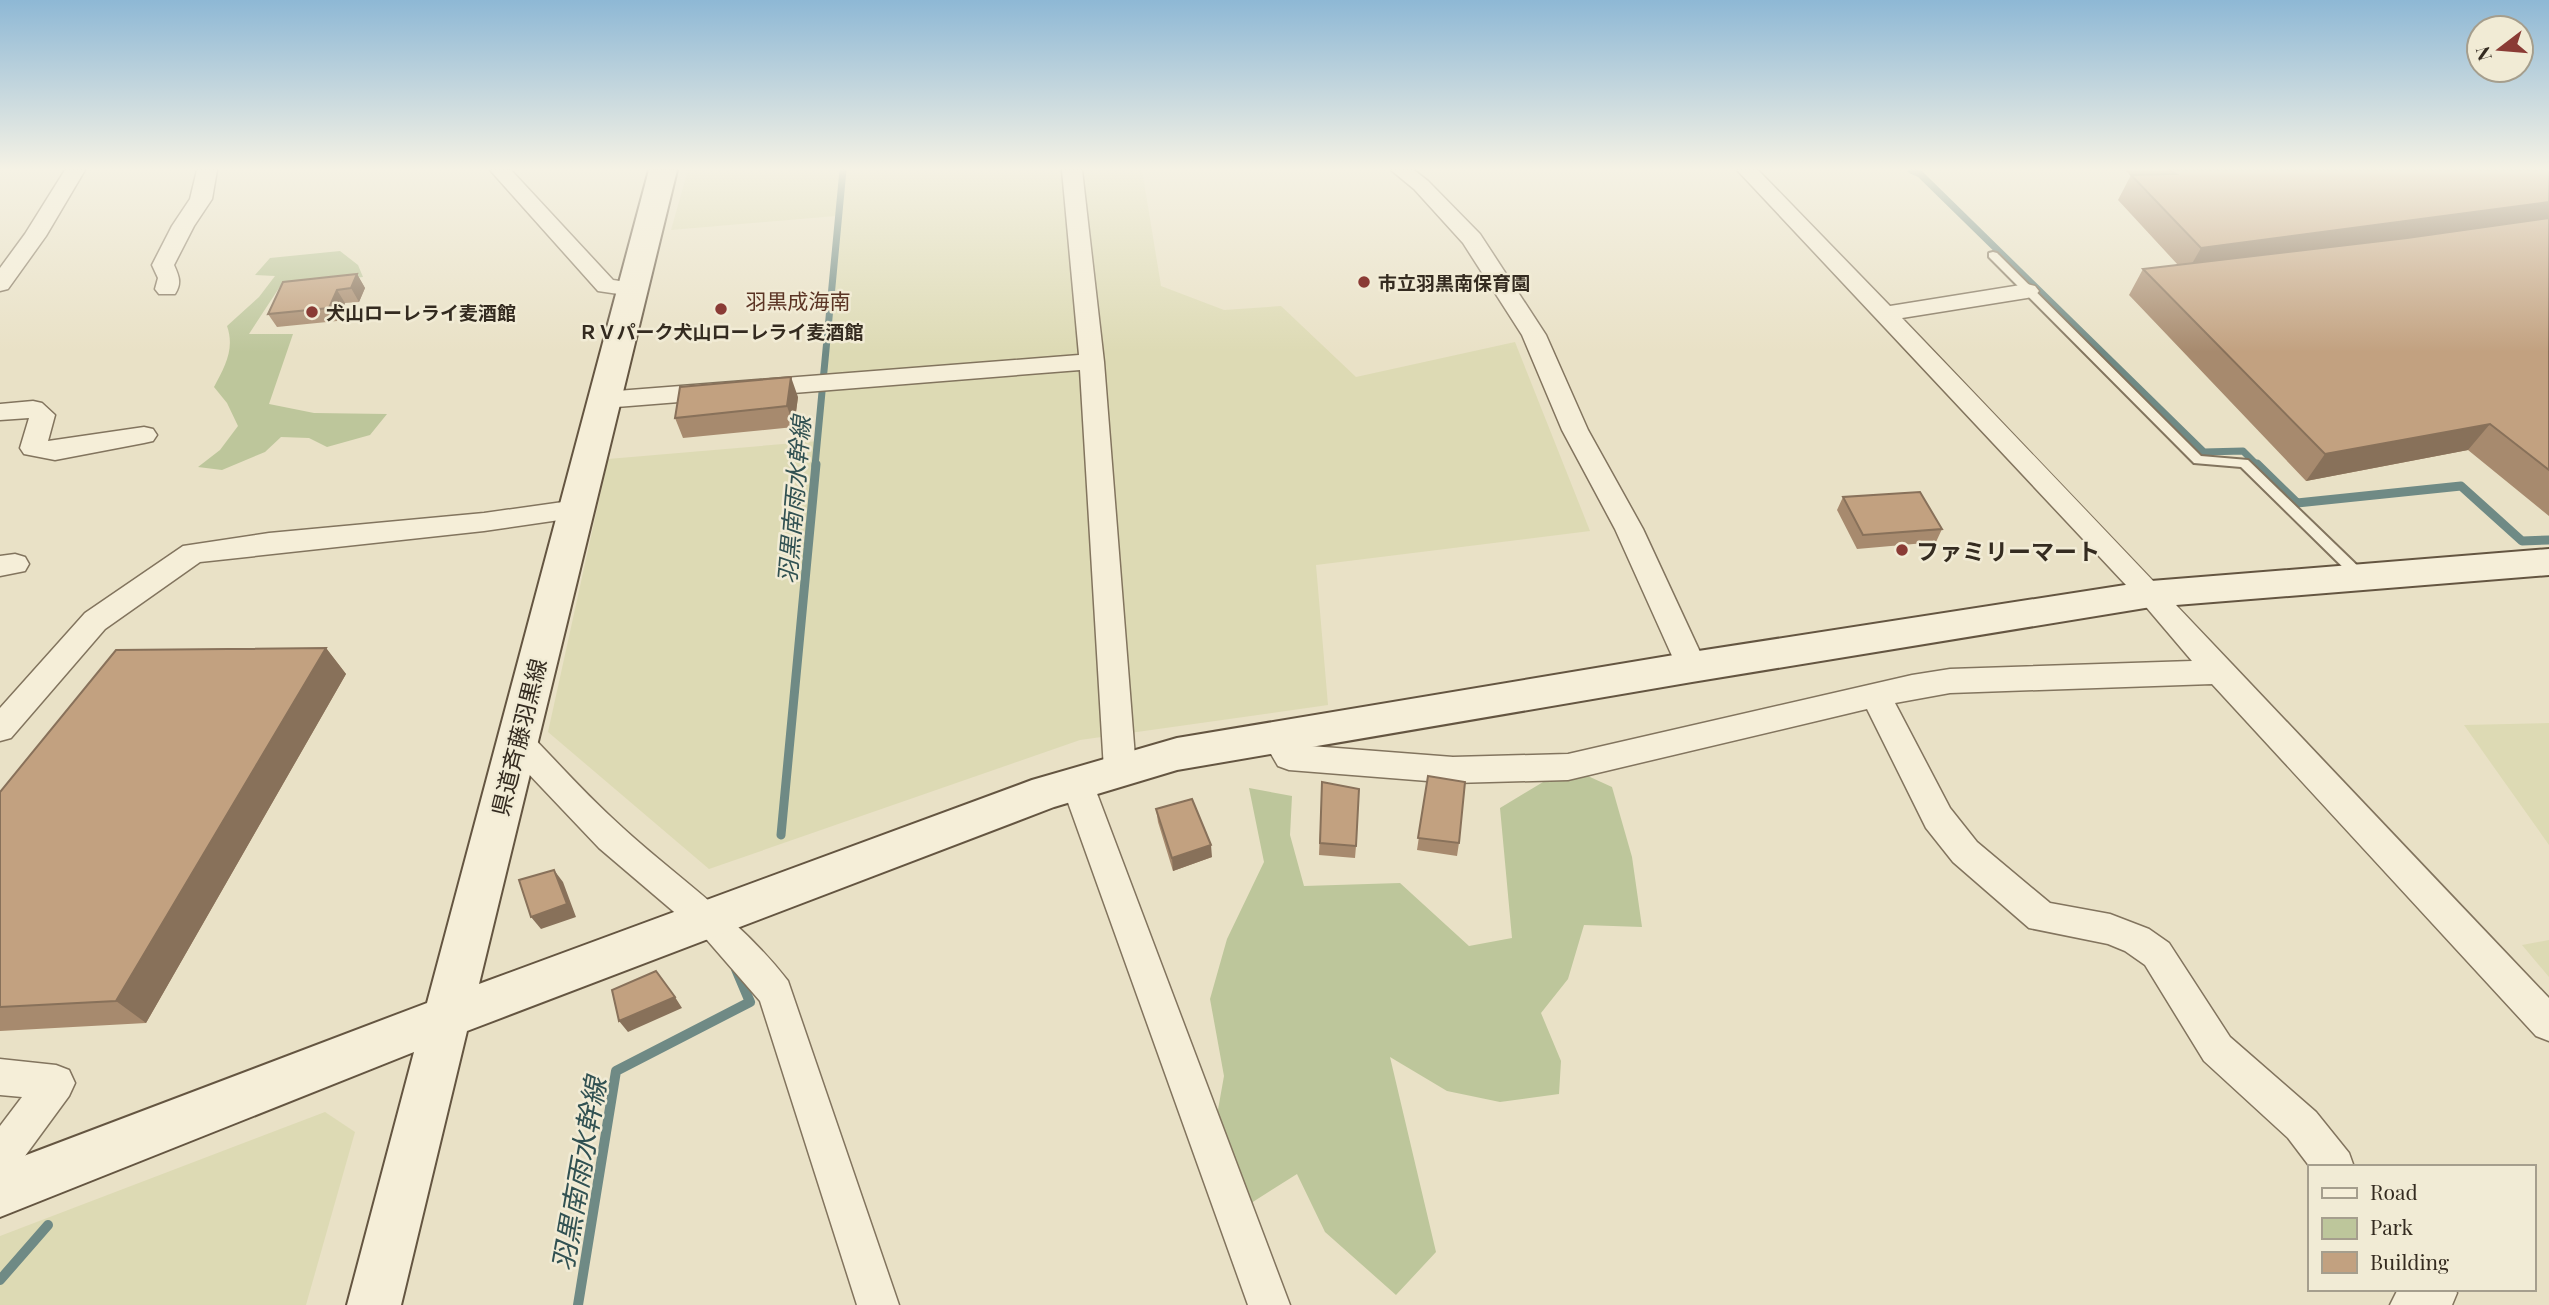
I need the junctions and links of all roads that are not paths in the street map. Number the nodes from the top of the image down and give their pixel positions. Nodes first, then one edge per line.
1 (38, 231) edge
2 (180, 231) edge
3 (556, 231) edge
4 (647, 231) edge
5 (1078, 231) edge
6 (1464, 231) edge
7 (1804, 231) edge
8 (1993, 255) dead end
9 (0, 284) edge
10 (167, 289) dead end
11 (632, 289) junction
12 (2027, 290) junction
13 (1885, 314) junction
14 (1092, 362) junction
15 (604, 400) junction
16 (0, 412) edge
17 (144, 435) dead end
18 (577, 509) junction
19 (2549, 562) edge
20 (2360, 576) junction
21 (2151, 594) junction
22 (1692, 667) junction
23 (2218, 672) junction
24 (1876, 696) junction
25 (0, 729) edge
26 (1277, 737) junction
27 (517, 741) junction
28 (1120, 770) junction
29 (1077, 783) junction
30 (708, 920) junction
31 (448, 1017) junction
32 (2549, 1024) edge
33 (0, 1077) edge
34 (0, 1157) edge
35 (2333, 1165) edge
36 (0, 1191) edge
37 (374, 1305) edge
38 (878, 1305) edge
39 (1269, 1305) edge

1 - 9 street
2 - 10 street
3 - 11 street
4 - 11 street, 県道斉藤羽黒線
5 - 14 street
6 - 22 street
7 - 13 street
8 - 12 lane
11 - 15 street, 県道斉藤羽黒線
12 - 13 street
12 - 20 lane
13 - 21 street
14 - 15 street
14 - 28 street
15 - 18 street, 県道斉藤羽黒線
16 - 17 street
18 - 25 street
18 - 27 street, 県道斉藤羽黒線
19 - 20 street
20 - 21 street
21 - 22 street
21 - 23 street
22 - 26 street
23 - 24 street
23 - 32 street
24 - 26 street
24 - 35 street
26 - 28 street
27 - 30 street
27 - 31 street, 県道斉藤羽黒線
28 - 29 street
29 - 30 street
29 - 39 street
30 - 31 street
30 - 38 street
31 - 36 street
31 - 37 street, 県道斉藤羽黒線
33 - 34 street

